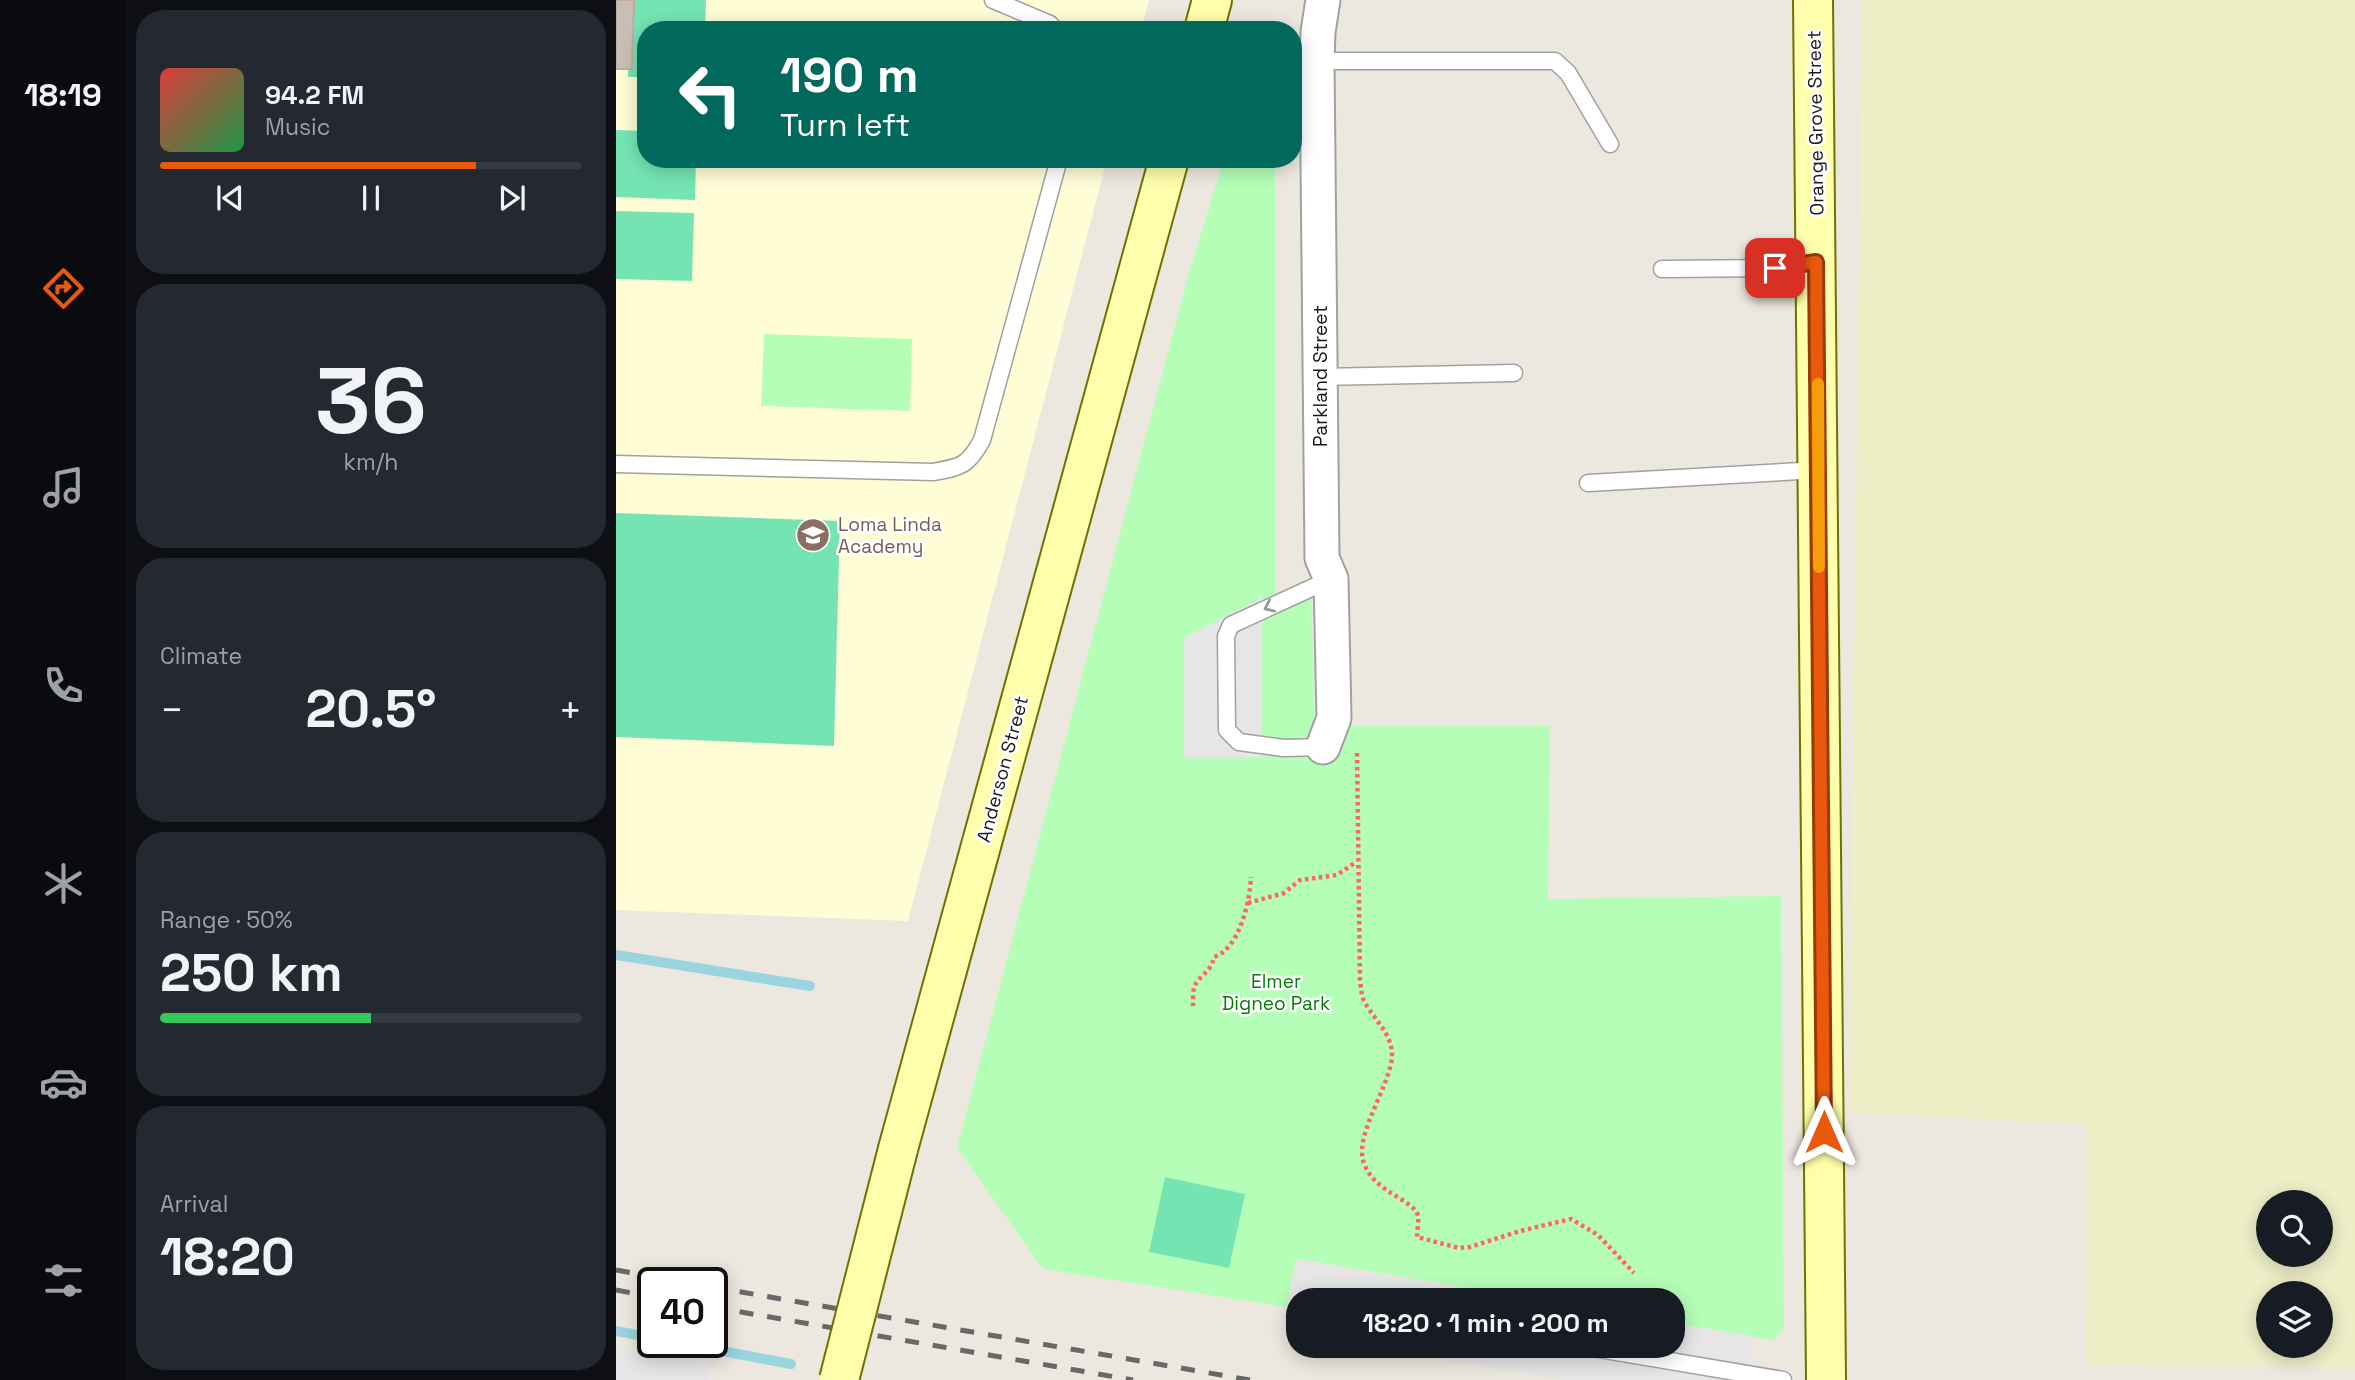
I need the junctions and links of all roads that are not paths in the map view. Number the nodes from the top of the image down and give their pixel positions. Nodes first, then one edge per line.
1 (993, 0) edge
2 (1212, 0) edge
3 (1323, 0) edge
4 (1813, 0) edge
5 (1043, 21) edge
6 (1206, 21) edge
7 (1317, 61) junction
8 (1610, 144) dead end
9 (1057, 168) edge
10 (1167, 168) edge
11 (1816, 262) junction
12 (1662, 269) dead end
13 (1514, 373) dead end
14 (1320, 377) junction
15 (616, 464) edge
16 (1818, 470) junction
17 (1588, 483) dead end
18 (1331, 579) junction
19 (1323, 747) joint
20 (1652, 1358) edge
21 (839, 1380) edge
22 (1783, 1380) edge
23 (1826, 1380) edge

1 - 5 lane
2 - 6 street
3 - 7 street, Parkland Street
4 - 11 street, Orange Grove Street
7 - 8 lane
7 - 14 street, Parkland Street
9 - 15 lane
10 - 21 street, Anderson Street, bridge
11 - 12 lane
11 - 16 street, Orange Grove Street
13 - 14 lane
14 - 18 street, Parkland Street
16 - 17 lane
16 - 23 street, Orange Grove Street
18 - 19 street, Parkland Street
18 -> 19 lane
20 - 22 lane

